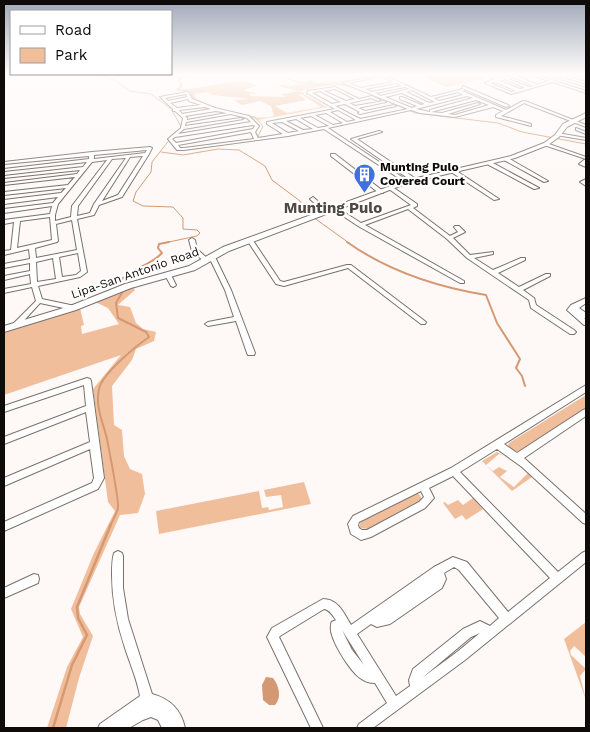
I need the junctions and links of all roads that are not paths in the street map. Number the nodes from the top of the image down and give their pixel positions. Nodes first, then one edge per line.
1 (180, 109) edge
2 (338, 109) edge
3 (339, 109) edge
4 (359, 109) edge
5 (378, 109) edge
6 (405, 109) edge
7 (412, 109) edge
8 (437, 109) edge
9 (458, 109) edge
10 (481, 109) edge
11 (505, 109) edge
12 (542, 109) edge
13 (174, 110) joint
14 (216, 110) joint
15 (408, 110) junction
16 (326, 111) junction
17 (364, 112) junction
18 (426, 112) junction
19 (231, 114) junction
20 (311, 114) junction
21 (441, 114) junction
22 (181, 115) junction
23 (350, 115) junction
24 (586, 115) edge
25 (248, 117) junction
26 (296, 117) junction
27 (282, 120) junction
28 (360, 120) junction
29 (185, 121) junction
30 (573, 121) junction
31 (254, 123) junction
32 (346, 123) junction
33 (530, 125) dead end
34 (585, 125) edge
35 (332, 126) junction
36 (184, 128) junction
37 (325, 128) junction
38 (317, 129) junction
39 (577, 129) junction
40 (254, 130) junction
41 (303, 132) junction
42 (380, 132) dead end
43 (586, 133) edge
44 (288, 135) junction
45 (568, 135) junction
46 (556, 136) junction
47 (171, 137) junction
48 (256, 138) junction
49 (585, 138) edge
50 (175, 144) junction
51 (546, 144) junction
52 (92, 153) junction
53 (147, 154) junction
54 (332, 155) dead end
55 (129, 156) junction
56 (111, 158) junction
57 (506, 159) junction
58 (586, 159) edge
59 (91, 160) junction
60 (4, 163) edge
61 (489, 163) junction
62 (586, 166) edge
63 (85, 168) junction
64 (4, 170) edge
65 (453, 171) junction
66 (78, 176) junction
67 (4, 177) edge
68 (414, 180) junction
69 (586, 180) edge
70 (546, 181) dead end
71 (406, 182) junction
72 (4, 184) edge
73 (586, 185) edge
74 (70, 186) junction
75 (391, 188) junction
76 (536, 188) dead end
77 (381, 192) junction
78 (4, 193) edge
79 (62, 195) junction
80 (313, 199) dead end
81 (496, 199) dead end
82 (4, 202) edge
83 (55, 204) junction
84 (97, 204) junction
85 (334, 208) junction
86 (409, 208) junction
87 (4, 211) edge
88 (323, 212) junction
89 (52, 215) junction
90 (74, 218) junction
91 (17, 220) junction
92 (4, 222) edge
93 (52, 223) junction
94 (360, 225) junction
95 (457, 227) dead end
96 (449, 238) junction
97 (192, 240) dead end
98 (250, 240) junction
99 (32, 248) junction
100 (14, 251) junction
101 (81, 251) junction
102 (4, 253) edge
103 (491, 253) dead end
104 (56, 256) junction
105 (469, 257) junction
106 (209, 259) junction
107 (523, 259) dead end
108 (32, 260) junction
109 (4, 266) edge
110 (33, 272) junction
111 (493, 273) junction
112 (168, 275) junction
113 (548, 275) dead end
114 (4, 278) edge
115 (59, 280) junction
116 (462, 282) dead end
117 (34, 285) junction
118 (173, 285) dead end
119 (519, 290) junction
120 (4, 291) edge
121 (586, 300) edge
122 (39, 301) junction
123 (573, 307) junction
124 (73, 308) junction
125 (586, 316) edge
126 (238, 318) junction
127 (423, 322) dead end
128 (586, 323) edge
129 (208, 324) dead end
130 (16, 326) junction
131 (4, 329) edge
132 (572, 332) dead end
133 (251, 353) dead end
134 (586, 389) edge
135 (90, 407) junction
136 (4, 409) edge
137 (586, 412) edge
138 (4, 441) edge
139 (94, 444) junction
140 (498, 445) junction
141 (517, 458) junction
142 (454, 471) junction
143 (4, 482) edge
144 (423, 486) junction
145 (586, 520) edge
146 (4, 528) edge
147 (118, 556) dead end
148 (586, 556) edge
149 (34, 579) dead end
150 (558, 579) junction
151 (4, 593) edge
152 (506, 618) junction
153 (347, 627) junction
154 (147, 705) junction
155 (395, 705) junction
156 (104, 728) edge
157 (118, 728) edge
158 (169, 728) edge
159 (179, 728) edge
160 (317, 728) edge
161 (364, 728) edge

1 - 13 street
2 - 16 street
3 - 23 street
4 - 17 street
5 - 17 street
6 - 15 street
7 - 15 street
8 - 18 street
9 - 21 street
10 - 21 street
11 - 33 street
12 - 30 street
13 - 22 street
14 - 19 street
14 - 22 street
15 - 18 street
15 - 28 street
16 - 20 street
16 - 32 street
17 - 23 street
18 - 21 street
19 - 25 street
19 - 29 street
20 - 26 street
20 - 35 street
22 - 29 street
23 - 28 street
24 - 30 main road, Lipa-San Antonio Road
25 - 31 street
25 - 36 street
26 - 27 street
26 - 38 street
27 - 41 street
27 - 44 street
28 - 32 street
29 - 36 street
30 - 34 street
30 - 46 main road, Lipa-San Antonio Road
31 - 40 street
31 - 47 street
32 - 35 street
34 - 39 street
35 - 37 street
36 - 47 street
37 - 38 street
37 - 71 street
38 - 41 street
39 - 43 street
39 - 45 street
40 - 48 street
40 - 50 street
41 - 44 street
42 - 68 street
44 - 48 street
45 - 46 street
45 - 49 street
46 - 51 main road, Lipa-San Antonio Road
47 - 50 street
48 - 50 street
51 - 57 main road, Lipa-San Antonio Road
51 - 58 street
52 - 53 street
52 - 59 street
52 - 60 street
53 - 55 street
53 - 84 street
54 - 77 street
55 - 56 street
55 - 84 street
56 - 59 street
56 - 90 street
57 - 61 main road, Lipa-San Antonio Road
57 - 70 street
58 - 62 street
59 - 63 street
59 - 64 street
61 - 65 main road, Lipa-San Antonio Road
61 - 76 street
63 - 66 street
63 - 67 street
65 - 68 main road, Lipa-San Antonio Road
65 - 81 street
66 - 72 street
66 - 74 street
68 - 71 main road, Lipa-San Antonio Road
69 - 73 street
71 - 75 main road, Lipa-San Antonio Road
74 - 78 street
74 - 79 street
75 - 77 main road, Lipa-San Antonio Road
75 - 86 street
77 - 85 main road, Lipa-San Antonio Road
79 - 82 street
79 - 83 street
80 - 88 street
83 - 87 street
83 - 89 street
84 - 90 street
85 - 88 main road, Lipa-San Antonio Road
85 - 94 street
86 - 94 street
86 - 96 street
88 - 98 main road, Lipa-San Antonio Road
89 - 91 street
89 - 93 street
90 - 93 street
90 - 101 street
91 - 92 street
91 - 100 street
93 - 99 street
94 - 116 street
95 - 96 street
96 - 105 street
97 - 106 street
98 - 106 main road, Lipa-San Antonio Road
98 - 127 street
99 - 100 street
99 - 108 street
100 - 102 street
101 - 104 street
101 - 115 street
103 - 105 street
104 - 108 street
104 - 115 street
105 - 111 street
106 - 112 main road, Lipa-San Antonio Road
106 - 126 street
107 - 111 street
108 - 109 street
108 - 110 street
110 - 114 street
110 - 117 street
111 - 119 street
112 - 118 street
112 - 124 main road, Lipa-San Antonio Road
113 - 119 street
115 - 117 street
117 - 120 street
117 - 122 street
119 - 132 street
121 - 123 street
122 - 124 street
122 - 130 street
123 - 125 street
123 - 128 street
124 - 130 main road, Lipa-San Antonio Road
126 - 129 street
126 - 133 street
130 - 131 main road, Lipa-San Antonio Road
134 - 140 street
135 - 136 street
135 - 138 street
135 - 139 street
137 - 141 street
139 - 143 street
139 - 146 street
140 - 141 street
140 - 142 street
141 - 145 street
142 - 144 street
142 - 150 street
144 - 144 street
147 - 154 street
148 - 150 street
149 - 151 street
150 - 152 street
152 - 153 street
152 - 155 street
153 - 155 street
153 - 160 street
154 - 156 street
154 - 157 street
154 - 158 street
154 - 159 street
155 - 161 street

